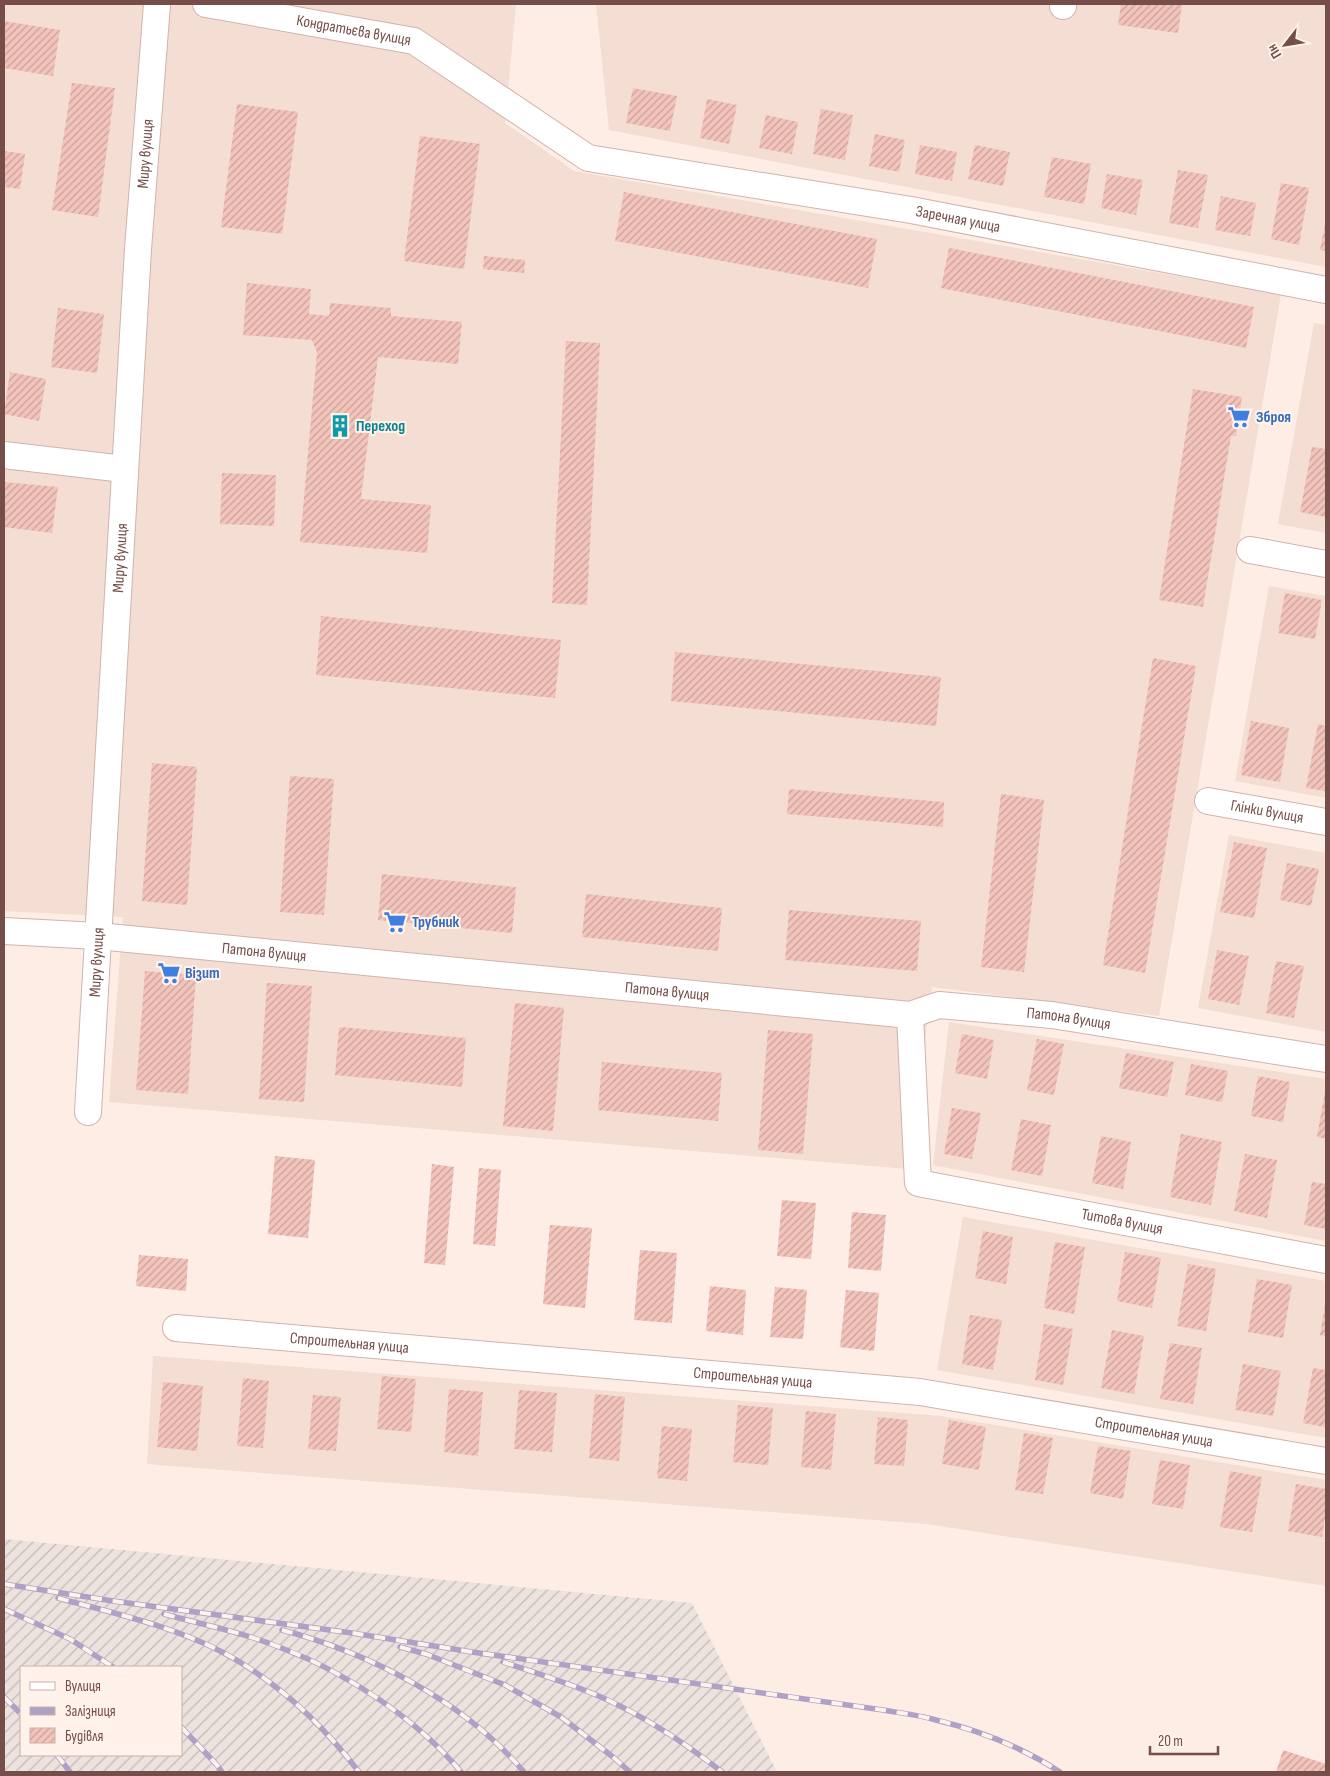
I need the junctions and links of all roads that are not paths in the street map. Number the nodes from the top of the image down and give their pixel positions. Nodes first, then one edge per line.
1 (157, 4) edge
2 (206, 4) edge
3 (588, 158) joint
4 (1326, 290) edge
5 (4, 455) edge
6 (124, 469) junction
7 (1250, 550) dead end
8 (1326, 564) edge
9 (1208, 801) dead end
10 (1326, 822) edge
11 (4, 931) edge
12 (98, 936) junction
13 (910, 1015) junction
14 (1326, 1059) edge
15 (88, 1112) dead end
16 (1326, 1260) edge
17 (176, 1328) dead end
18 (1326, 1461) edge

1 - 6 street, Миру вулиця
2 - 3 street, Кондратьєва вулиця
3 - 4 street, Заречная улица
5 - 6 street
6 - 12 street, Миру вулиця
7 - 8 street
9 - 10 street, Глінки вулиця
11 - 12 street, Патона вулиця
12 - 13 street, Патона вулиця
12 - 15 street, Миру вулиця
13 - 14 street, Патона вулиця
13 - 16 street, Титова вулиця
17 - 18 street, Строительная улица

